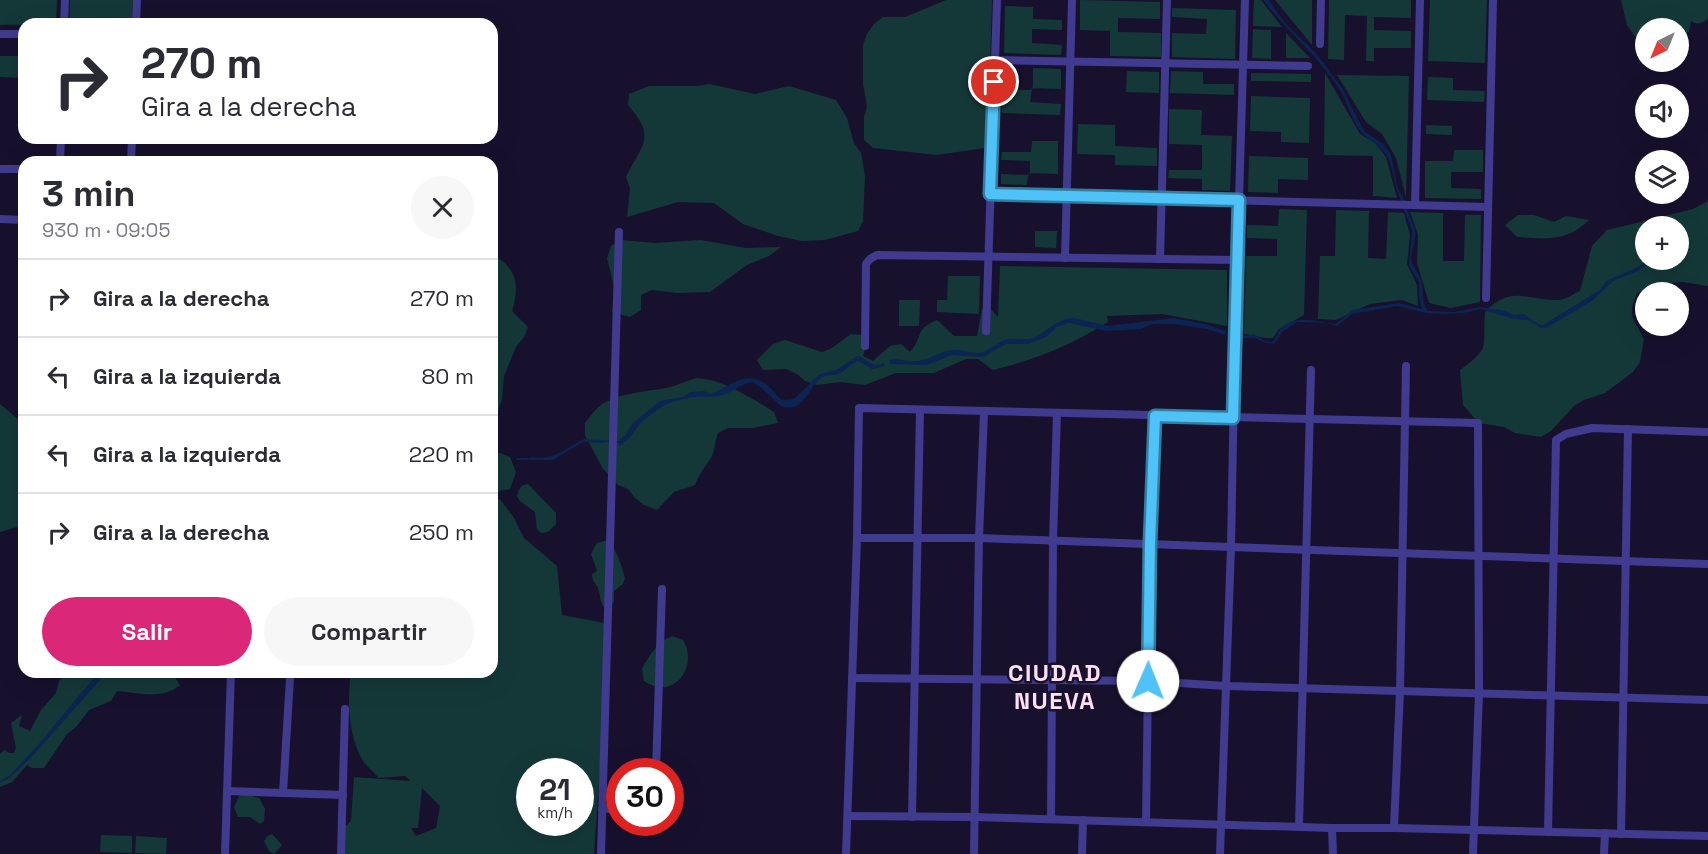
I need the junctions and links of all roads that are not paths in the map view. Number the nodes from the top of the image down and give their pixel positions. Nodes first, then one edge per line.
1 (65, 0) edge
2 (137, 0) edge
3 (997, 0) edge
4 (1072, 0) edge
5 (1167, 0) edge
6 (1245, 0) edge
7 (1321, 0) edge
8 (1420, 0) edge
9 (1493, 0) edge
10 (64, 18) edge
11 (136, 18) edge
12 (0, 34) edge
13 (18, 34) edge
14 (1320, 44) dead end
15 (995, 60) junction
16 (1070, 62) junction
17 (1165, 63) junction
18 (1243, 65) junction
19 (1308, 66) dead end
20 (0, 169) edge
21 (18, 169) edge
22 (990, 194) junction
23 (1066, 196) junction
24 (1162, 198) junction
25 (1239, 200) junction
26 (1415, 205) junction
27 (1488, 207) junction
28 (0, 219) edge
29 (18, 220) edge
30 (619, 232) dead end
31 (988, 256) junction
32 (1065, 258) junction
33 (1160, 259) junction
34 (1237, 260) junction
35 (1486, 298) dead end
36 (986, 331) dead end
37 (865, 346) dead end
38 (1406, 366) dead end
39 (1311, 370) dead end
40 (920, 410) junction
41 (984, 412) junction
42 (1057, 414) junction
43 (1155, 416) junction
44 (1233, 418) junction
45 (1310, 419) junction
46 (1406, 422) junction
47 (1628, 429) junction
48 (1708, 432) edge
49 (857, 538) junction
50 (979, 538) junction
51 (918, 539) junction
52 (1053, 541) junction
53 (1150, 544) junction
54 (1231, 547) junction
55 (1307, 549) junction
56 (1402, 552) junction
57 (1480, 556) junction
58 (1555, 558) junction
59 (1626, 561) junction
60 (1708, 564) edge
61 (662, 589) dead end
62 (231, 678) edge
63 (290, 678) dead end
64 (852, 678) junction
65 (915, 678) junction
66 (977, 678) junction
67 (1053, 679) junction
68 (1148, 681) junction
69 (1226, 686) junction
70 (1303, 688) junction
71 (1400, 691) junction
72 (1479, 693) junction
73 (1552, 695) junction
74 (1623, 697) junction
75 (1708, 700) edge
76 (345, 709) dead end
77 (656, 758) edge
78 (227, 791) junction
79 (283, 793) junction
80 (343, 795) junction
81 (602, 809) junction
82 (606, 809) edge
83 (848, 816) junction
84 (912, 817) junction
85 (974, 817) junction
86 (1051, 819) junction
87 (1083, 820) junction
88 (1146, 821) junction
89 (1221, 823) junction
90 (1299, 826) junction
91 (1332, 828) junction
92 (1394, 828) junction
93 (1473, 830) junction
94 (1548, 832) junction
95 (1605, 833) junction
96 (1621, 834) junction
97 (1708, 836) edge
98 (225, 854) edge
99 (341, 854) edge
100 (601, 854) edge
101 (846, 854) edge
102 (974, 854) edge
103 (1082, 854) edge
104 (1220, 854) edge
105 (1333, 854) edge
106 (1473, 854) edge
107 (1604, 854) edge

1 - 10 street
2 - 11 street
3 - 15 street
4 - 16 street
5 - 17 street
6 - 18 street
7 - 14 street
8 - 26 street
9 - 27 street
12 - 13 street
15 - 16 street
15 - 22 street
16 - 17 street
16 - 23 street
17 - 18 street
17 - 24 street
18 - 19 street
18 - 25 street
20 - 21 street
22 - 23 street
22 - 31 street
23 - 24 street
23 - 32 street
24 - 25 street
24 - 33 street
25 - 26 street
25 - 34 street
26 - 27 street
27 - 35 street
28 - 29 street
30 - 81 street
31 - 32 street
31 - 36 street
31 - 37 street
32 - 33 street
33 - 34 street
34 - 44 street
38 - 46 street
39 - 45 street
40 - 41 street
40 - 49 street
40 - 51 street
41 - 42 street
41 - 50 street
42 - 43 street
42 - 52 street
43 - 44 street
43 - 53 street
44 - 45 street
44 - 54 street
45 - 46 street
45 - 55 street
46 - 56 street
46 - 57 street
47 - 48 street
47 - 58 street
47 - 59 street
49 - 51 street
49 - 64 street
50 - 51 street
50 - 52 street
50 - 66 street
51 - 65 street
52 - 53 street
52 - 67 street
53 - 54 street
53 - 68 street
54 - 55 street
54 - 69 street
55 - 56 street
55 - 70 street
56 - 57 street
56 - 71 street
57 - 58 street
57 - 72 street
58 - 59 street
58 - 73 street
59 - 60 street
59 - 74 street
61 - 77 street
62 - 78 street
63 - 79 street
64 - 65 street
64 - 83 street
65 - 66 street
65 - 84 street
66 - 67 street
66 - 85 street
67 - 68 street
67 - 86 street
68 - 69 street
68 - 88 street
69 - 70 street
69 - 89 street
70 - 71 street
70 - 90 street
71 - 72 street
71 - 92 street
72 - 73 street
72 - 93 street
73 - 74 street
73 - 94 street
74 - 75 street
74 - 96 street
76 - 80 street
78 - 79 street
78 - 98 street
79 - 80 street
80 - 99 street
81 - 82 street
81 - 100 street
83 - 84 street
83 - 101 street
84 - 85 street
85 - 86 street
85 - 102 street
86 - 87 street
87 - 88 street
87 - 103 street
88 - 89 street
89 - 90 street
89 - 104 street
90 - 91 street
91 - 92 street
91 - 105 street
92 - 93 street
93 - 94 street
93 - 106 street
94 - 95 street
95 - 96 street
95 - 107 street
96 - 97 street

